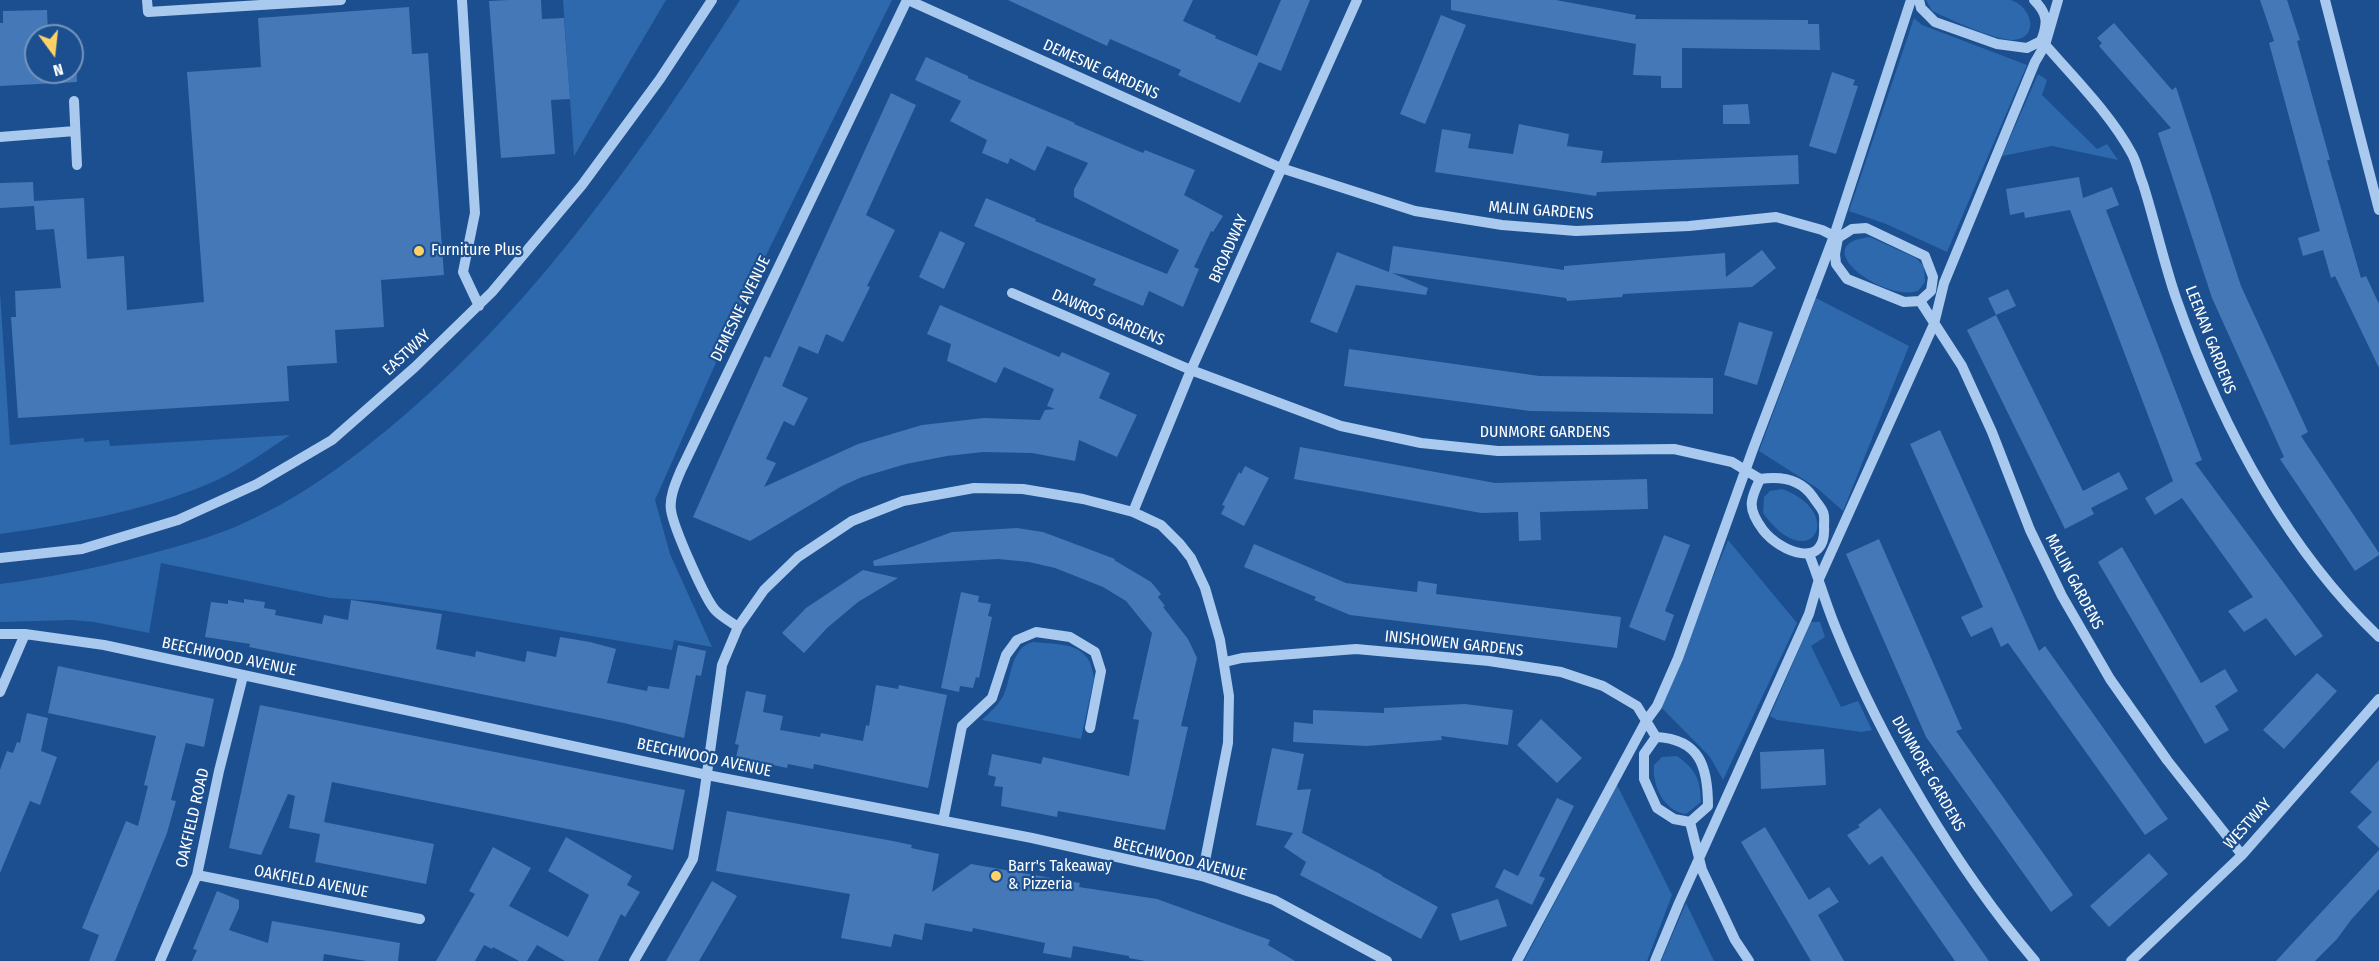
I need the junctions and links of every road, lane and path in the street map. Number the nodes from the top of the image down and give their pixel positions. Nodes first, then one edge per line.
1 (147, 0) edge
2 (341, 0) edge
3 (462, 0) edge
4 (712, 0) edge
5 (907, 0) edge
6 (1358, 0) edge
7 (1911, 0) edge
8 (1919, 0) edge
9 (2034, 0) edge
10 (2058, 0) edge
11 (2325, 0) edge
12 (2043, 43) junction
13 (74, 101) dead end
14 (75, 131) junction
15 (0, 137) edge
16 (77, 165) dead end
17 (1281, 168) junction
18 (2379, 210) edge
19 (1836, 237) junction
20 (1012, 293) dead end
21 (1920, 301) junction
22 (479, 306) junction
23 (1934, 324) junction
24 (1191, 370) junction
25 (1746, 470) junction
26 (1760, 479) junction
27 (1132, 512) junction
28 (1809, 554) junction
29 (0, 558) edge
30 (1819, 579) junction
31 (738, 627) junction
32 (0, 634) edge
33 (25, 634) junction
34 (2379, 638) edge
35 (1225, 662) junction
36 (243, 676) junction
37 (0, 692) edge
38 (2379, 699) edge
39 (1646, 721) junction
40 (1090, 728) dead end
41 (1656, 737) junction
42 (707, 775) junction
43 (943, 821) junction
44 (1690, 822) junction
45 (2242, 855) junction
46 (1700, 860) junction
47 (197, 875) junction
48 (1202, 876) junction
49 (420, 919) dead end
50 (160, 961) edge
51 (634, 961) edge
52 (1387, 961) edge
53 (1517, 961) edge
54 (1654, 961) edge
55 (1749, 961) edge
56 (2035, 961) edge
57 (2131, 961) edge

1 - 2 street
3 - 22 street
4 - 22 street, EASTWAY
5 - 17 street, DEMESNE GARDENS
5 - 31 street, DEMESNE AVENUE
6 - 17 street, BROADWAY
7 - 19 street
8 - 12 street
9 - 12 street
10 - 12 street
11 - 18 street
12 - 23 street
12 - 34 street, LEENAN GARDENS
13 - 14 street
14 - 15 street
14 - 16 street
17 - 19 street, MALIN GARDENS
17 - 24 street, BROADWAY
19 - 21 street
19 - 21 street
19 - 25 street
20 - 24 street, DAWROS GARDENS
21 - 23 street, MALIN GARDENS
22 - 29 street, EASTWAY
23 - 30 street
23 - 45 street, MALIN GARDENS
24 - 25 street, DUNMORE GARDENS
24 - 27 street, BROADWAY
25 - 26 street, DUNMORE GARDENS
25 - 39 street
26 - 28 street
26 - 28 street
27 - 31 street
27 - 35 street
28 - 30 street, DUNMORE GARDENS
30 - 46 street
30 - 56 street, DUNMORE GARDENS
31 - 42 street
32 - 33 street, BEECHWOOD AVENUE
33 - 36 street, BEECHWOOD AVENUE
33 - 37 street
35 - 39 street, INISHOWEN GARDENS
35 - 48 street
36 - 42 street, BEECHWOOD AVENUE
36 - 47 street, OAKFIELD ROAD
38 - 45 street, WESTWAY
39 - 41 street, INISHOWEN GARDENS
39 - 53 street
40 - 43 street
41 - 44 street
41 - 44 street
42 - 43 street, BEECHWOOD AVENUE
42 - 51 street
43 - 48 street, BEECHWOOD AVENUE
44 - 46 street
45 - 57 street, WESTWAY
46 - 54 street
46 - 55 street
47 - 49 street, OAKFIELD AVENUE
47 - 50 street, OAKFIELD ROAD
48 - 52 street, BEECHWOOD AVENUE

